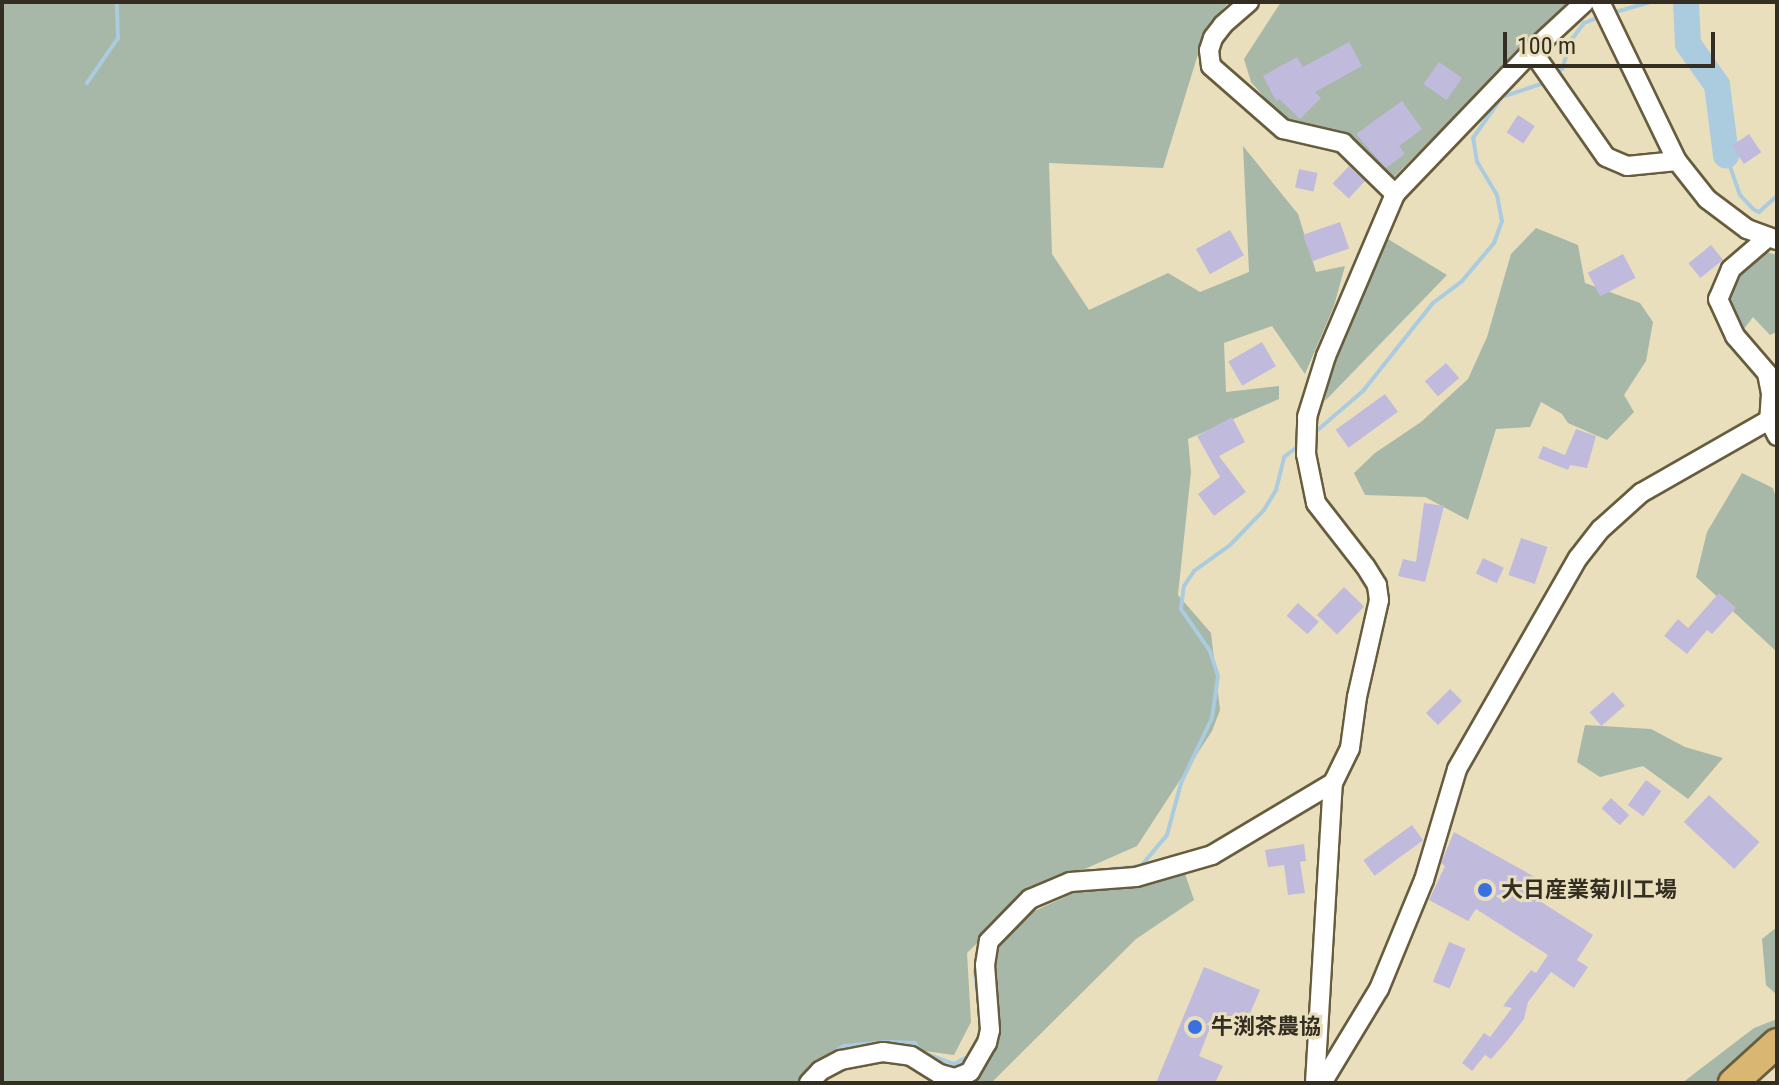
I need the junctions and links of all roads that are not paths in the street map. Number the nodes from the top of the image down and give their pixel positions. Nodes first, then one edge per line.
1 (1249, 2) edge
2 (1585, 2) edge
3 (1600, 2) edge
4 (1532, 51) junction
5 (1677, 161) junction
6 (1395, 194) junction
7 (1772, 239) edge
8 (1773, 428) edge
9 (1333, 783) junction
10 (1777, 1043) edge
11 (809, 1083) edge
12 (1315, 1083) edge
13 (1322, 1083) edge
14 (1733, 1083) edge

1 - 6 street
2 - 4 street
3 - 5 street
4 - 5 street
4 - 6 street
5 - 7 street
6 - 9 street
7 - 8 street
8 - 13 street
9 - 11 street
9 - 12 street
10 - 14 highway

